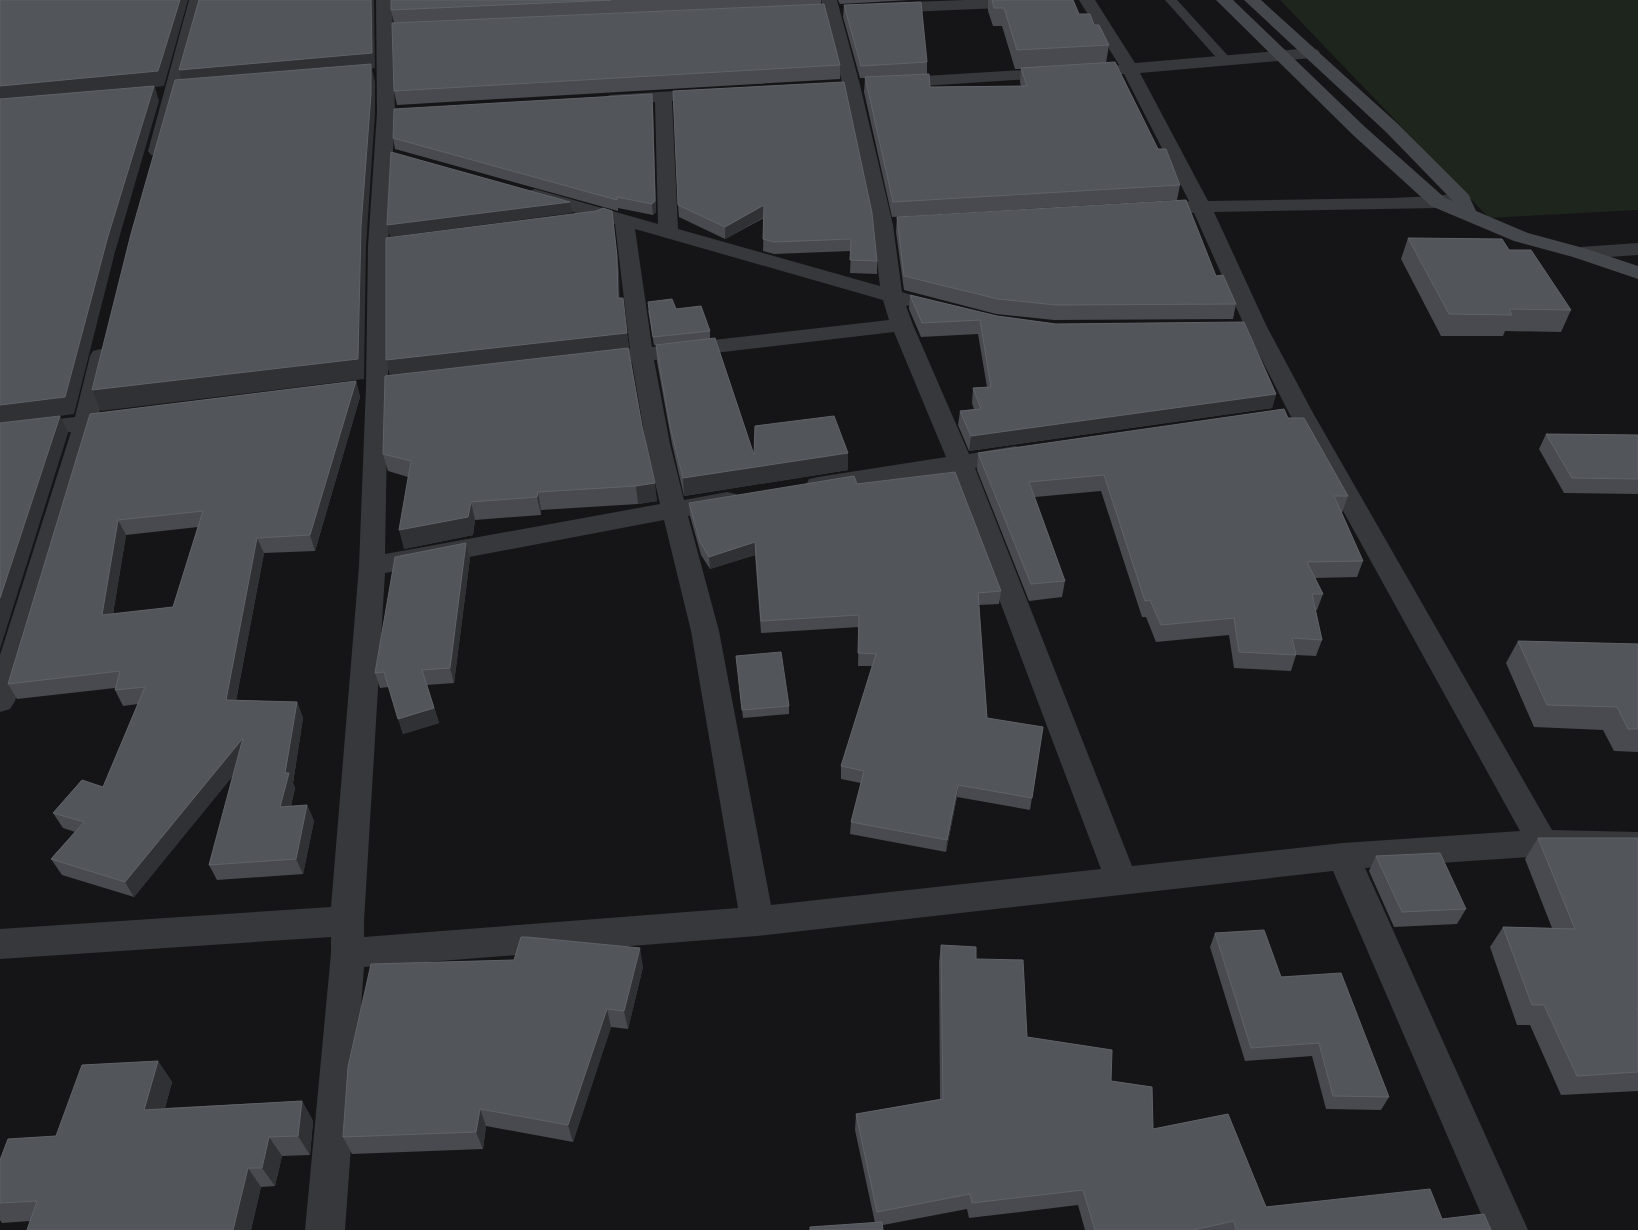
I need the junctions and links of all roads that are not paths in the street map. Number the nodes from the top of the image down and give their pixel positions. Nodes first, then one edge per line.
1 (197, 0) edge
2 (384, 0) edge
3 (1087, 0) edge
4 (1171, 0) edge
5 (1224, 0) edge
6 (1252, 0) edge
7 (1044, 1) edge
8 (837, 7) edge
9 (870, 9) edge
10 (812, 11) edge
11 (1312, 53) junction
12 (1281, 56) junction
13 (1226, 60) junction
14 (1130, 69) junction
15 (1100, 71) edge
16 (1070, 72) edge
17 (852, 85) junction
18 (832, 86) edge
19 (723, 93) edge
20 (663, 97) junction
21 (604, 100) edge
22 (151, 170) edge
23 (516, 190) edge
24 (1438, 202) junction
25 (1201, 206) junction
26 (1465, 206) junction
27 (1161, 209) edge
28 (617, 218) junction
29 (562, 222) edge
30 (903, 224) edge
31 (883, 225) junction
32 (668, 233) junction
33 (1638, 249) edge
34 (1580, 253) junction
35 (1638, 273) edge
36 (892, 295) junction
37 (930, 306) edge
38 (902, 325) junction
39 (106, 338) edge
40 (643, 354) junction
41 (574, 363) edge
42 (143, 416) edge
43 (85, 424) junction
44 (0, 433) edge
45 (1038, 450) edge
46 (960, 462) junction
47 (797, 488) edge
48 (749, 496) edge
49 (672, 508) junction
50 (372, 566) junction
51 (0, 701) edge
52 (1543, 843) junction
53 (1638, 845) edge
54 (1343, 856) junction
55 (1122, 882) junction
56 (758, 921) junction
57 (348, 937) junction
58 (0, 944) edge
59 (325, 1230) edge
60 (1508, 1230) edge

1 - 22 street
2 - 50 street
3 - 14 street
4 - 13 lane
5 - 12 main road
6 - 11 main road
7 - 9 street
8 - 10 street
8 - 17 street
11 - 12 street
11 - 26 main road
12 - 13 street
12 - 24 main road
13 - 14 street
14 - 15 street
14 - 25 street
16 - 17 street
17 - 18 street
17 - 31 street
19 - 20 street
20 - 21 street
20 - 32 street
23 - 28 street
24 - 25 street
24 - 26 street
25 - 27 street
25 - 52 street
26 - 34 main road
28 - 29 street
28 - 32 street
28 - 40 street
30 - 31 street
31 - 36 street
32 - 36 street
33 - 34 street
34 - 35 main road
36 - 37 street
36 - 38 street
38 - 40 street
38 - 46 street
39 - 43 street
40 - 41 street
40 - 49 street
42 - 43 street
43 - 44 street
43 - 51 street
45 - 46 street
46 - 47 street
46 - 55 street
48 - 49 street
49 - 50 street
49 - 56 street
50 - 57 street
52 - 53 street
52 - 54 street
54 - 55 street
54 - 60 street
55 - 56 street
56 - 57 street
57 - 58 street
57 - 59 street

